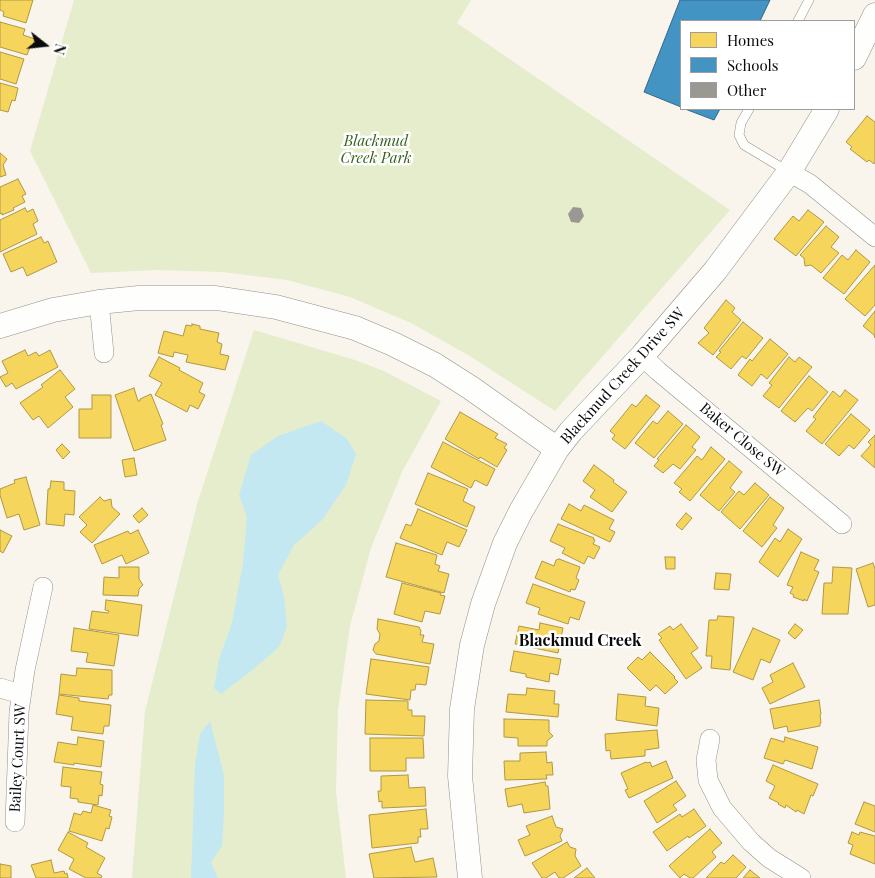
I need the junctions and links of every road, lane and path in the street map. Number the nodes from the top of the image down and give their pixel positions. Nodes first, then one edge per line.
1 (810, 0) edge
2 (875, 15) edge
3 (799, 20) edge
4 (855, 56) edge
5 (748, 110) edge
6 (826, 110) edge
7 (789, 172) junction
8 (875, 237) edge
9 (99, 302) junction
10 (0, 326) edge
11 (104, 353) dead end
12 (642, 356) junction
13 (557, 449) junction
14 (842, 524) dead end
15 (43, 587) dead end
16 (0, 688) edge
17 (21, 694) junction
18 (710, 739) dead end
19 (14, 822) dead end
20 (470, 878) edge
21 (801, 878) edge

1 - 3 lane
2 - 4 street
5 - 7 lane
6 - 7 street, Blackmud Creek Drive SW
7 - 8 street
7 - 12 street, Blackmud Creek Drive SW
9 - 10 street
9 - 11 street
9 - 13 street
12 - 13 street, Blackmud Creek Drive SW
12 - 14 street, Baker Close SW
13 - 20 street, Blackmud Creek Drive SW
15 - 17 street, Bailey Court SW
16 - 17 street, Bailey Court SW
17 - 19 street, Bailey Court SW
18 - 21 street

